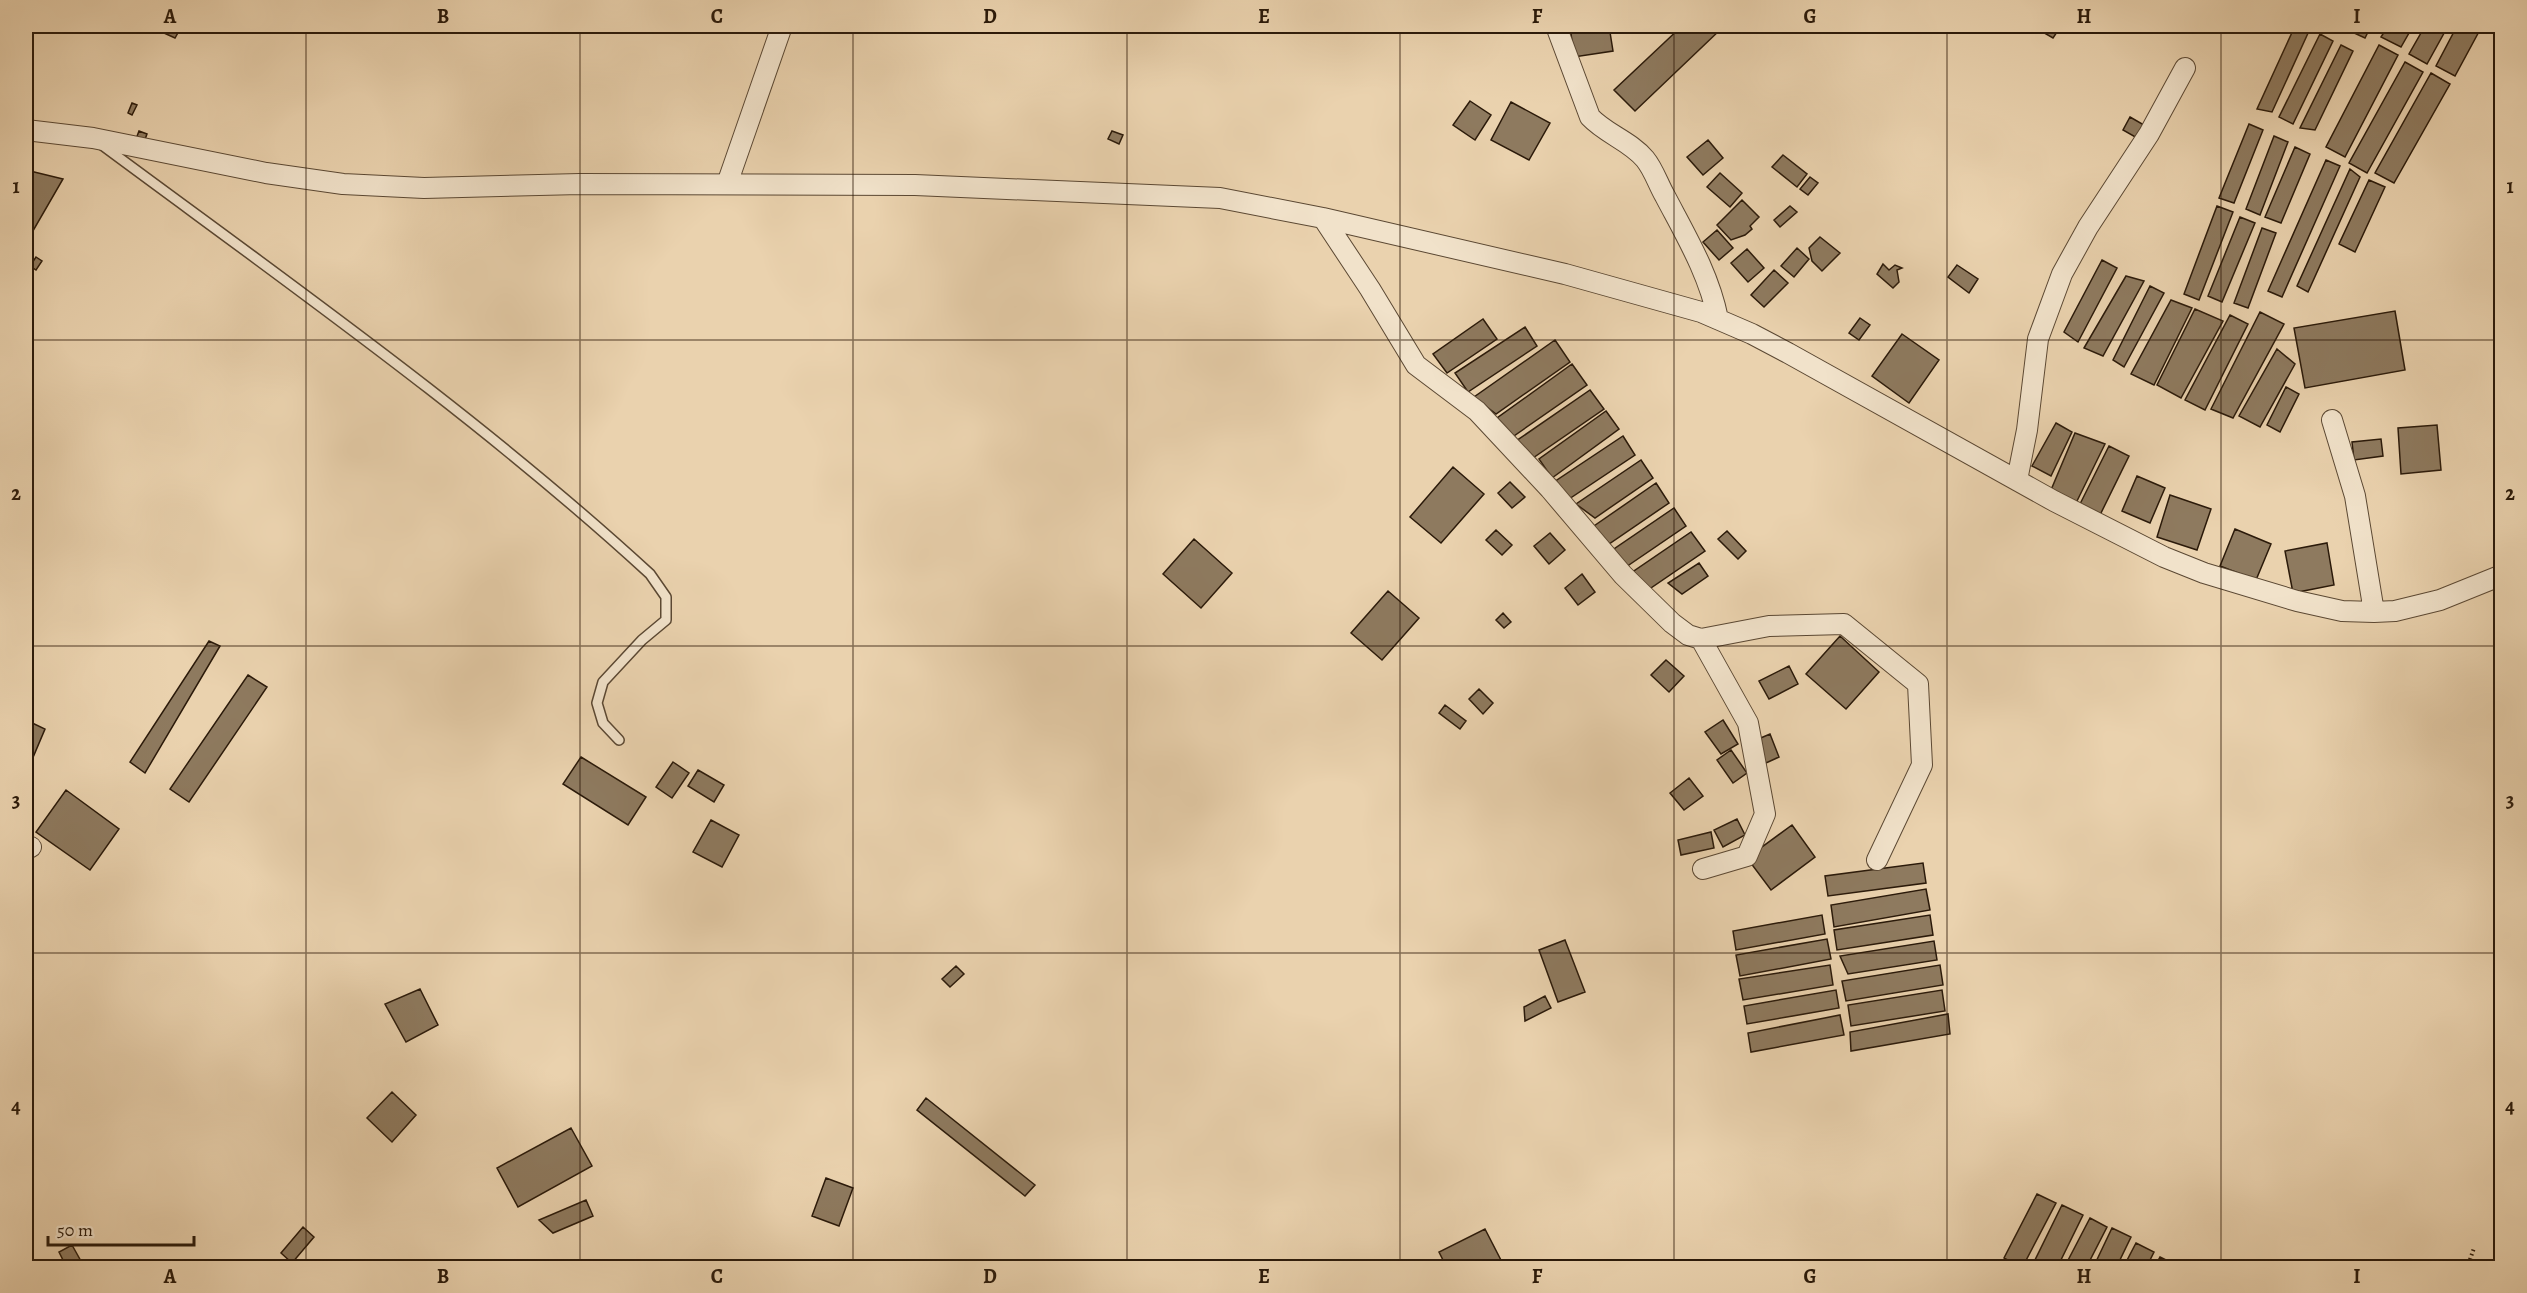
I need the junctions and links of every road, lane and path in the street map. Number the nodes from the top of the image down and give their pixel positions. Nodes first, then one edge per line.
1 (782, 26) edge
2 (1556, 26) edge
3 (2185, 68) dead end
4 (26, 130) edge
5 (93, 138) junction
6 (727, 184) junction
7 (1323, 218) junction
8 (1718, 319) junction
9 (2332, 420) dead end
10 (2017, 480) junction
11 (2502, 575) edge
12 (2374, 612) junction
13 (1701, 639) junction
14 (620, 740) dead end
15 (1877, 860) dead end
16 (1703, 869) dead end
17 (2474, 1248) dead end
18 (2467, 1268) edge

1 - 6 street
2 - 8 street
3 - 10 street
4 - 5 street
5 - 6 street
5 - 14 lane
6 - 7 street
7 - 8 street
7 - 13 street
8 - 10 street
9 - 12 street
10 - 12 street
11 - 12 street
13 - 15 street
13 - 16 street
17 - 18 path

